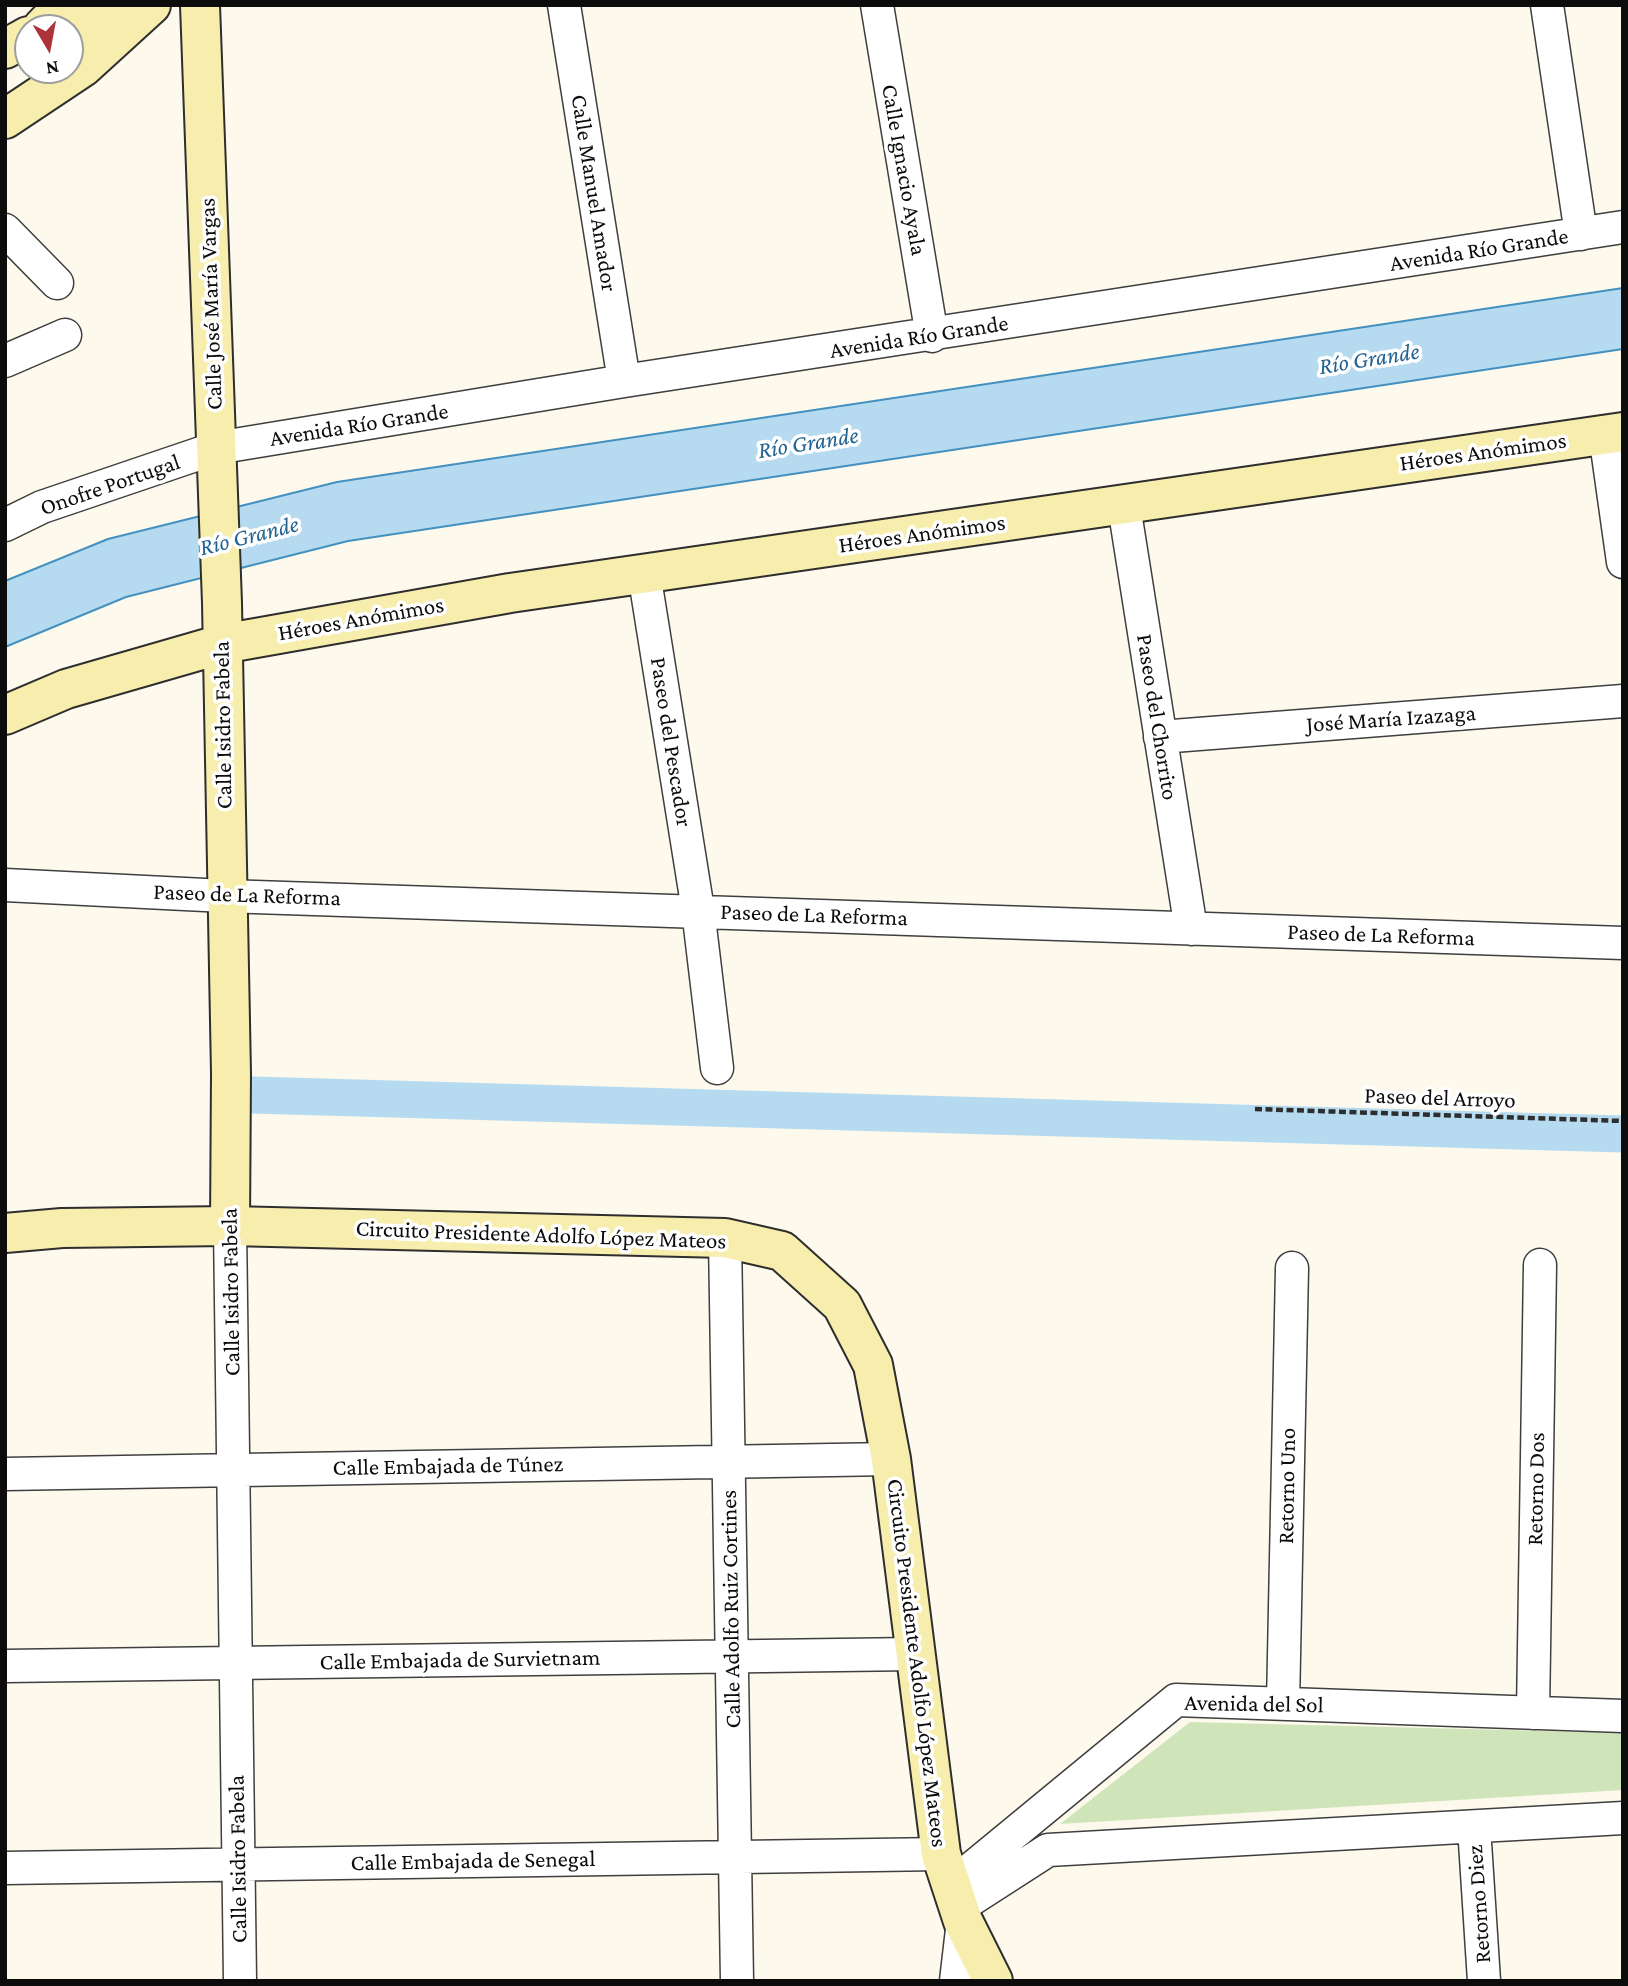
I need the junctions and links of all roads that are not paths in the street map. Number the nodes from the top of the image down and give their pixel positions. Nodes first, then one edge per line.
1 (111, 5) edge
2 (151, 5) edge
3 (200, 5) edge
4 (564, 5) edge
5 (877, 5) edge
6 (1547, 5) edge
7 (84, 29) edge
8 (5, 118) edge
9 (1623, 227) edge
10 (5, 230) edge
11 (1581, 234) junction
12 (57, 283) dead end
13 (65, 335) dead end
14 (932, 336) junction
15 (5, 361) edge
16 (624, 381) junction
17 (1614, 433) edge
18 (216, 463) junction
19 (1124, 506) junction
20 (5, 525) edge
21 (1623, 562) edge
22 (643, 573) junction
23 (222, 603) joint
24 (222, 644) junction
25 (1623, 701) edge
26 (5, 715) edge
27 (1160, 737) junction
28 (5, 885) edge
29 (226, 896) junction
30 (698, 910) junction
31 (1191, 929) junction
32 (1623, 943) edge
33 (717, 1068) dead end
34 (230, 1226) junction
35 (5, 1233) edge
36 (725, 1238) junction
37 (1539, 1265) dead end
38 (1292, 1268) dead end
39 (891, 1459) junction
40 (729, 1461) junction
41 (234, 1470) junction
42 (5, 1474) edge
43 (915, 1654) junction
44 (732, 1657) junction
45 (236, 1663) junction
46 (5, 1666) edge
47 (1283, 1704) junction
48 (1532, 1713) junction
49 (1623, 1716) edge
50 (1623, 1818) edge
51 (1474, 1827) junction
52 (735, 1857) junction
53 (238, 1864) junction
54 (5, 1868) edge
55 (953, 1892) junction
56 (240, 1981) edge
57 (737, 1981) edge
58 (957, 1981) edge
59 (993, 1981) edge
60 (1484, 1981) edge

1 - 7 street
2 - 8 street
3 - 18 street, Calle José María Vargas
4 - 16 street, Calle Manuel Amador
5 - 14 street, Calle Ignacio Ayala
6 - 11 street
9 - 11 street, Avenida Río Grande
10 - 12 street
11 - 14 street, Avenida Río Grande
13 - 15 street
14 - 16 street, Avenida Río Grande
16 - 18 street, Avenida Río Grande
17 - 19 street, Héroes Anómimos
17 - 21 street
18 - 20 street, Onofre Portugal
18 - 23 street, Calle José María Vargas
19 - 22 street, Héroes Anómimos
19 - 27 street, Paseo del Chorrito
22 - 24 street, Héroes Anómimos
22 - 30 street, Paseo del Pescador
23 - 24 street, Calle Isidro Fabela
24 - 26 street, Héroes Anómimos
24 - 29 street, Calle Isidro Fabela
25 - 27 street, José María Izazaga
27 - 31 street, Paseo del Chorrito
28 - 29 street, Paseo de La Reforma
29 - 30 street, Paseo de La Reforma
29 - 34 street, Calle Isidro Fabela
30 - 31 street, Paseo de La Reforma
30 - 33 street, Paseo del Pescador
31 - 32 street, Paseo de La Reforma
34 - 35 street, Circuito Presidente Adolfo López Mateos
34 - 36 street, Circuito Presidente Adolfo López Mateos
34 - 41 street, Calle Isidro Fabela
36 - 39 street, Circuito Presidente Adolfo López Mateos
36 - 40 street, Calle Adolfo Ruiz Cortines
37 - 48 street, Retorno Dos
38 - 47 street, Retorno Uno
39 - 40 street, Calle Embajada de Túnez
39 - 43 street, Circuito Presidente Adolfo López Mateos
40 - 41 street, Calle Embajada de Túnez
40 - 44 street, Calle Adolfo Ruiz Cortines
41 - 42 street, Calle Embajada de Túnez
41 - 45 street, Calle Isidro Fabela
43 - 44 street, Calle Embajada de Survietnam
43 - 55 street, Circuito Presidente Adolfo López Mateos
44 - 45 street, Calle Embajada de Survietnam
44 - 52 street, Calle Adolfo Ruiz Cortines
45 - 46 street, Calle Embajada de Survietnam
45 - 53 street, Calle Isidro Fabela
47 - 48 street, Avenida del Sol
47 - 55 street, Avenida del Sol
48 - 49 street, Avenida del Sol
50 - 51 street
51 - 55 street
51 - 60 street, Retorno Diez
52 - 53 street, Calle Embajada de Senegal
52 - 55 street, Calle Embajada de Senegal
52 - 57 street, Calle Adolfo Ruiz Cortines
53 - 54 street, Calle Embajada de Senegal
53 - 56 street, Calle Isidro Fabela
55 - 58 street, Circuito Presidente Adolfo López Mateos
55 - 59 street, Circuito Presidente Adolfo López Mateos

